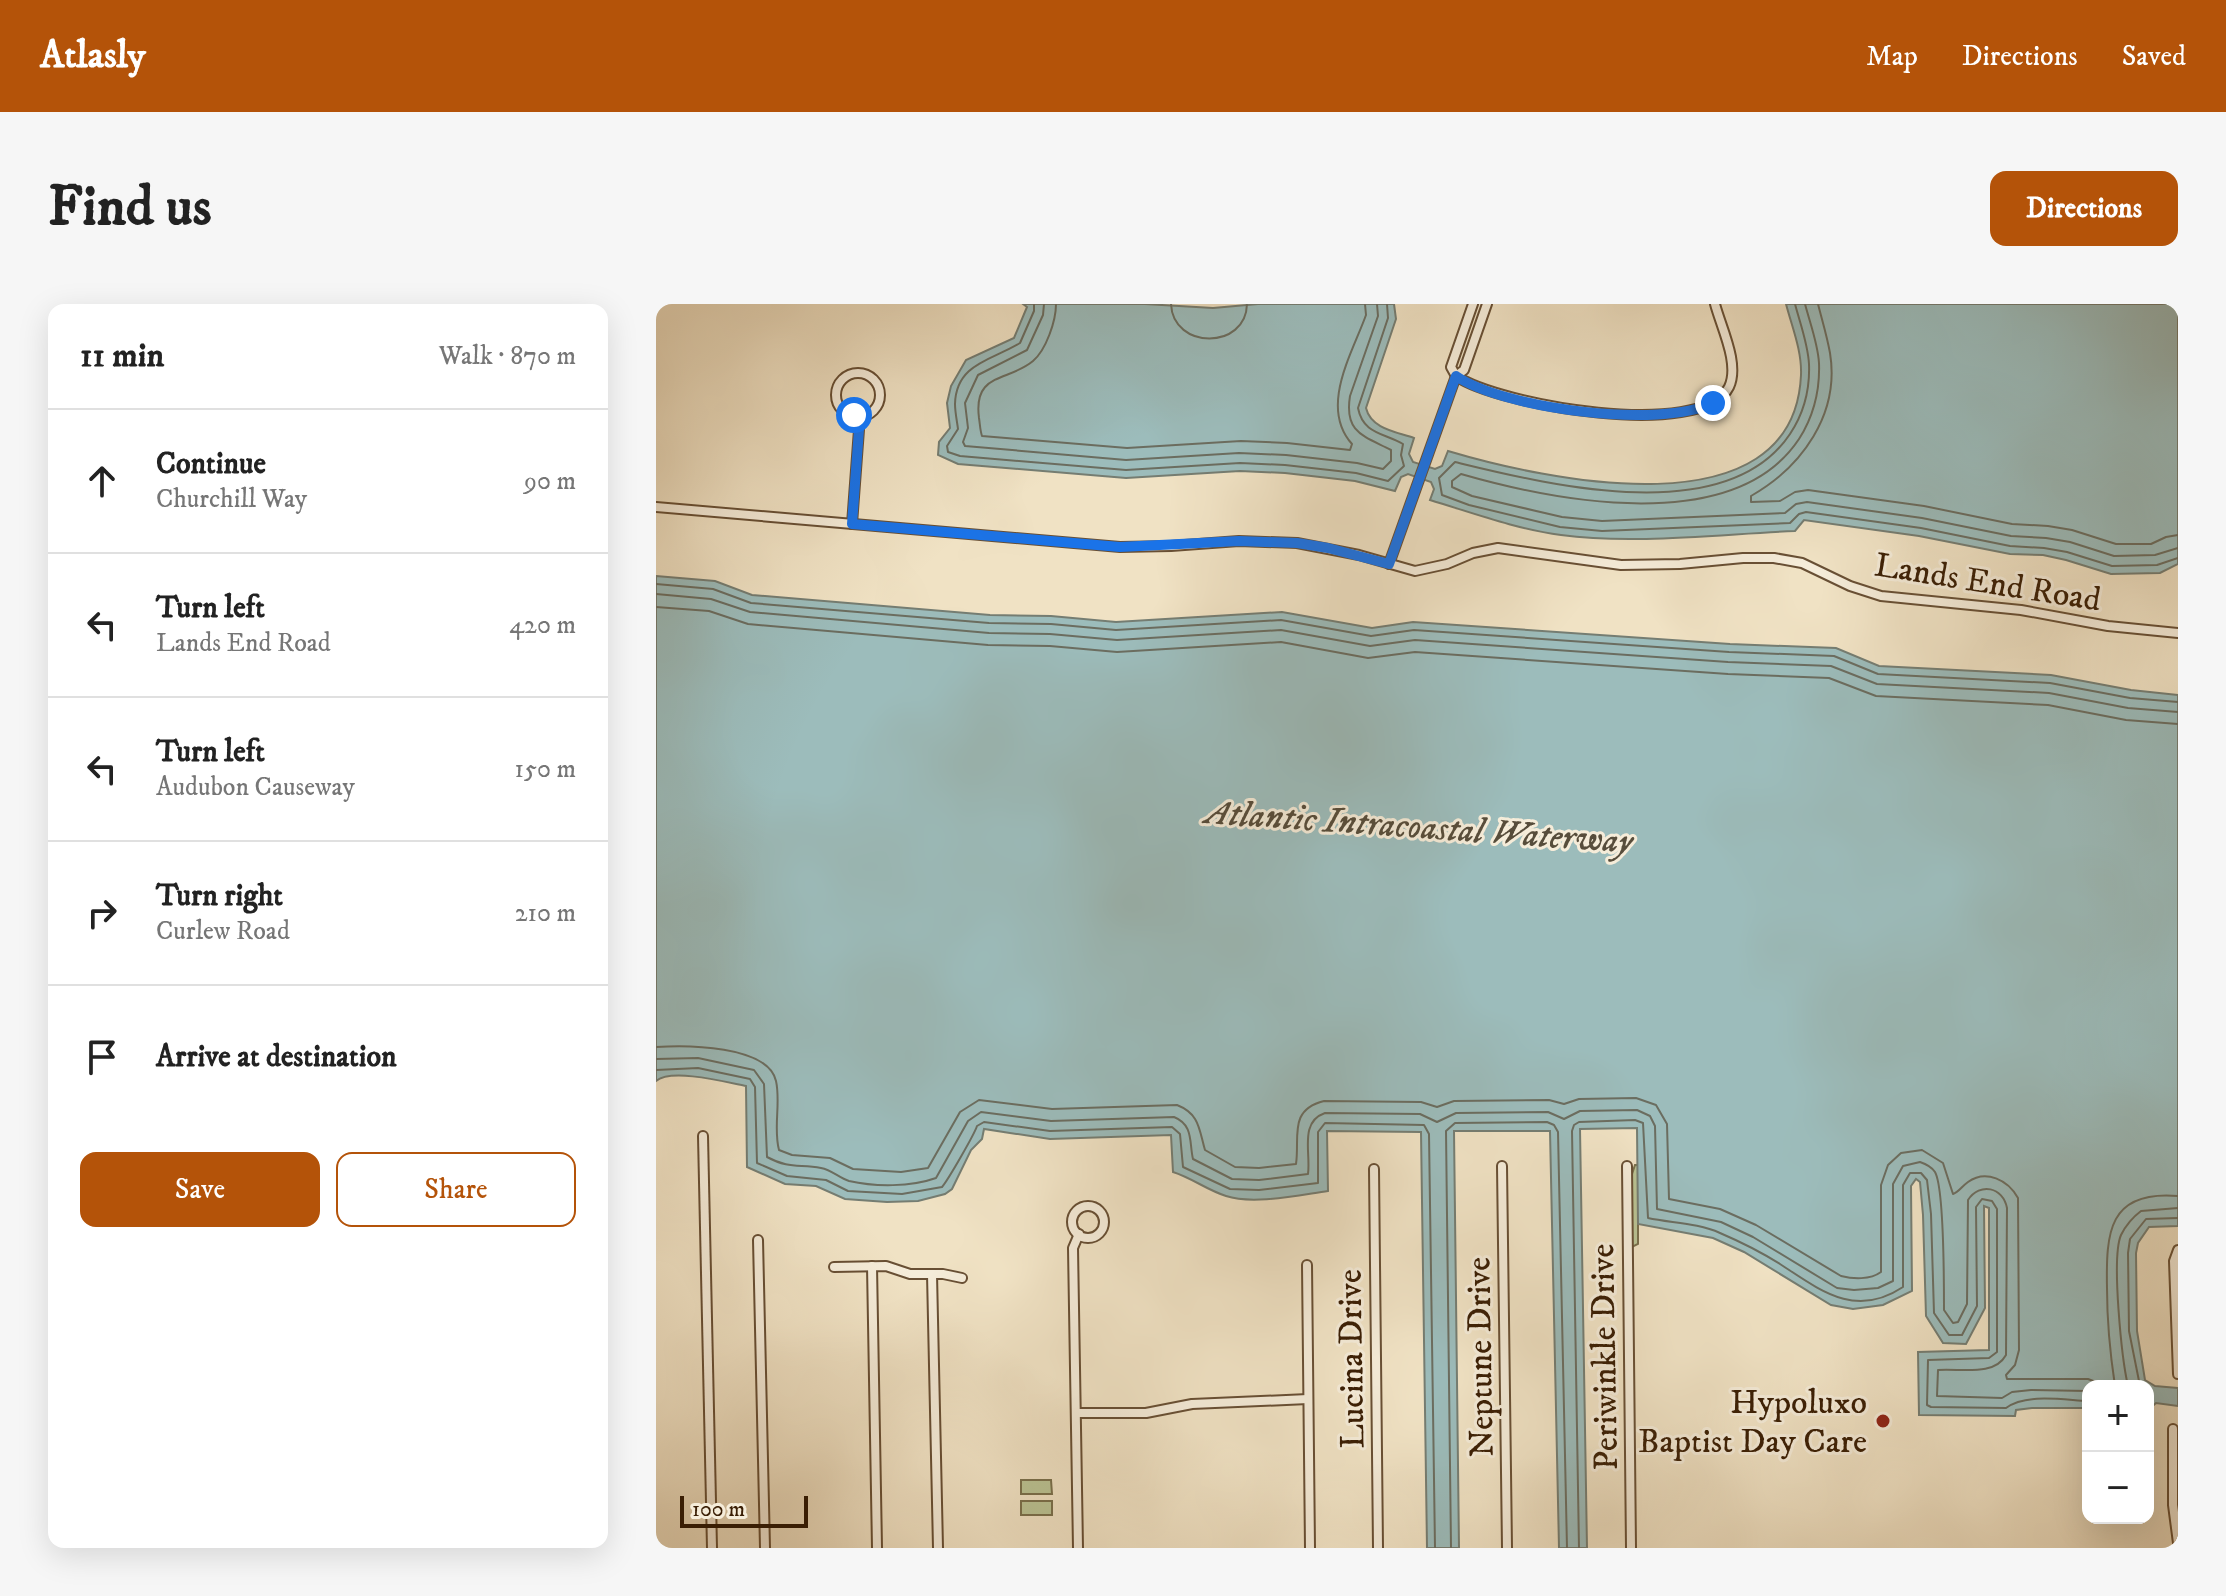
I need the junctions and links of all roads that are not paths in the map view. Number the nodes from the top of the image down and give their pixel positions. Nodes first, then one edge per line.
1 (1473, 304) edge
2 (1487, 304) edge
3 (1715, 304) edge
4 (1456, 376) junction
5 (860, 416) junction
6 (656, 507) edge
7 (852, 524) junction
8 (1389, 564) junction
9 (2178, 633) edge
10 (703, 1136) dead end
11 (1502, 1166) dead end
12 (1627, 1166) dead end
13 (1374, 1169) dead end
14 (1079, 1234) dead end
15 (758, 1240) dead end
16 (2178, 1250) edge
17 (1307, 1265) dead end
18 (872, 1266) junction
19 (834, 1267) dead end
20 (932, 1274) junction
21 (962, 1278) dead end
22 (2178, 1374) edge
23 (1308, 1399) junction
24 (1076, 1413) junction
25 (2173, 1429) dead end
26 (2178, 1543) edge
27 (712, 1548) edge
28 (765, 1548) edge
29 (877, 1548) edge
30 (938, 1548) edge
31 (1078, 1548) edge
32 (1310, 1548) edge
33 (1378, 1548) edge
34 (1507, 1548) edge
35 (1631, 1548) edge

1 - 4 street
2 - 4 street
3 - 4 street
4 - 8 street
5 - 5 street
5 - 7 street
6 - 7 street, Lands End Road
7 - 8 street, Lands End Road
8 - 9 street, Lands End Road
10 - 27 street
11 - 34 street, Neptune Drive
12 - 35 street, Periwinkle Drive
13 - 33 street, Lucina Drive
14 - 24 street
15 - 28 street
16 - 22 street
17 - 23 street
18 - 19 street
18 - 20 street
18 - 29 street
20 - 21 street
20 - 30 street
23 - 24 street
23 - 32 street
24 - 31 street
25 - 26 street

